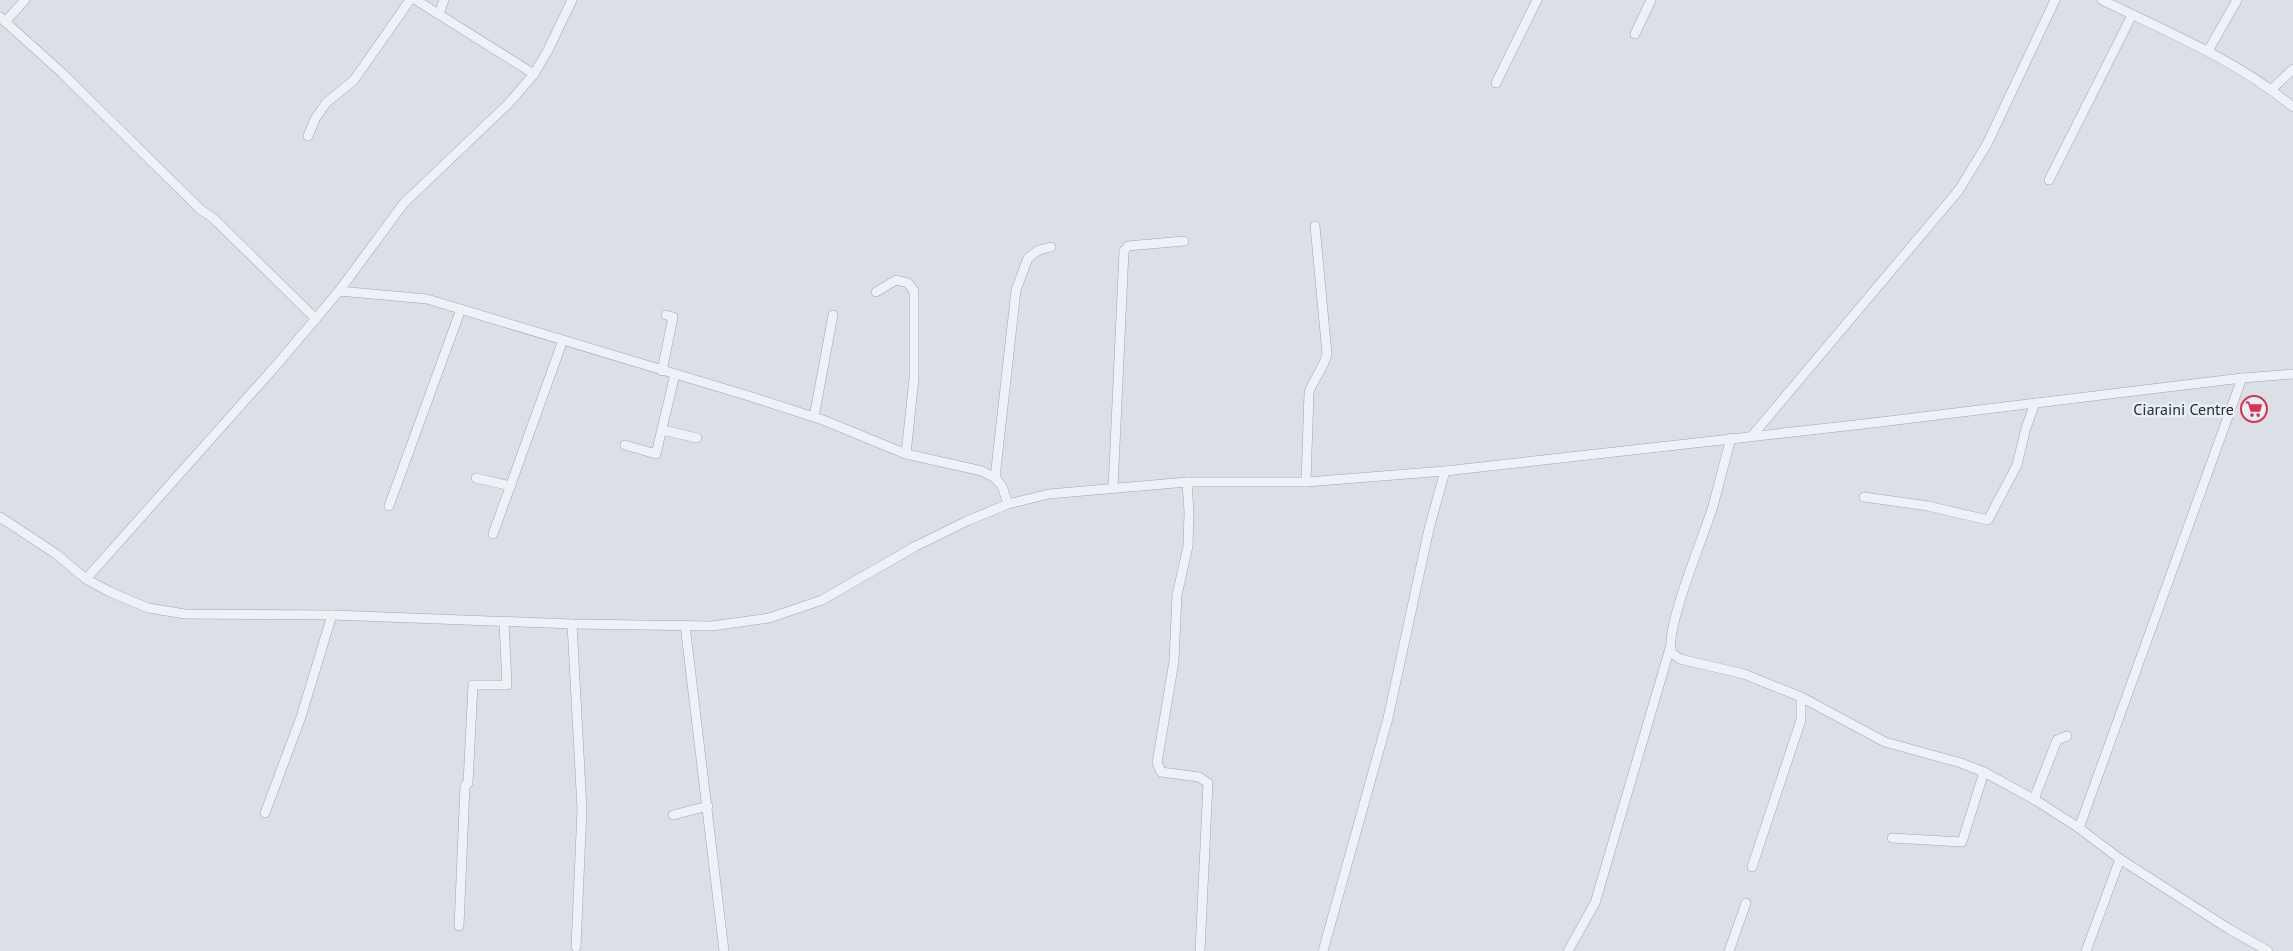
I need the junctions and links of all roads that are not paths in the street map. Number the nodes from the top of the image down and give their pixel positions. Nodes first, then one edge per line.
1 (26, 0) edge
2 (410, 0) edge
3 (416, 0) edge
4 (444, 0) edge
5 (572, 0) edge
6 (1537, 0) edge
7 (1651, 0) edge
8 (2055, 0) edge
9 (2102, 0) edge
10 (2237, 0) edge
11 (439, 14) junction
12 (2132, 15) junction
13 (2, 19) edge
14 (1635, 34) dead end
15 (2208, 51) junction
16 (2293, 69) edge
17 (534, 74) junction
18 (1496, 83) dead end
19 (2272, 89) junction
20 (2293, 107) edge
21 (308, 136) dead end
22 (2049, 180) dead end
23 (1315, 226) dead end
24 (1184, 241) dead end
25 (1051, 247) dead end
26 (339, 291) junction
27 (876, 292) dead end
28 (461, 309) junction
29 (666, 315) dead end
30 (833, 315) dead end
31 (316, 319) junction
32 (563, 340) junction
33 (662, 371) junction
34 (675, 374) junction
35 (2293, 374) edge
36 (2242, 378) junction
37 (2035, 403) junction
38 (814, 417) junction
39 (662, 430) junction
40 (1752, 436) junction
41 (697, 438) dead end
42 (1731, 438) junction
43 (625, 445) dead end
44 (906, 454) junction
45 (1445, 471) junction
46 (476, 478) dead end
47 (995, 478) junction
48 (1187, 482) junction
49 (1306, 482) junction
50 (511, 486) junction
51 (1113, 489) junction
52 (1864, 497) dead end
53 (1008, 504) junction
54 (389, 506) dead end
55 (0, 517) edge
56 (494, 534) dead end
57 (86, 579) junction
58 (332, 615) junction
59 (504, 622) junction
60 (572, 624) junction
61 (685, 625) junction
62 (1670, 648) junction
63 (1801, 698) junction
64 (2067, 736) dead end
65 (1984, 772) junction
66 (2034, 799) junction
67 (708, 806) junction
68 (265, 813) dead end
69 (673, 815) dead end
70 (2079, 828) junction
71 (1892, 838) dead end
72 (2120, 859) junction
73 (1752, 867) dead end
74 (1746, 903) dead end
75 (459, 926) dead end
76 (576, 947) dead end
77 (724, 951) edge
78 (1200, 951) edge
79 (1323, 951) edge
80 (1568, 951) edge
81 (1729, 951) edge
82 (2086, 951) edge
83 (2268, 951) edge

1 - 13 street
2 - 21 street
3 - 11 street
4 - 11 street
5 - 17 street
6 - 18 street
7 - 14 street
8 - 40 street
9 - 12 street
10 - 15 street
11 - 17 street
12 - 15 street
12 - 22 street
13 - 31 street
15 - 19 street
16 - 19 street
17 - 26 street
19 - 20 street
23 - 49 street
24 - 51 street
25 - 47 street
26 - 28 street
26 - 31 street
27 - 44 street
28 - 32 street
28 - 54 street
29 - 33 street
30 - 38 street
31 - 57 street
32 - 33 street
32 - 50 street
33 - 34 street
34 - 38 street
34 - 39 street
35 - 36 street
36 - 37 street
36 - 70 street
37 - 40 street
37 - 52 street
38 - 44 street
39 - 41 street
39 - 43 street
40 - 42 street
42 - 45 street
42 - 62 street
44 - 47 street
45 - 49 street
45 - 79 street
46 - 50 street
47 - 53 street
48 - 49 street
48 - 51 street
48 - 78 street
50 - 56 street
51 - 53 street
53 - 61 street
55 - 57 street
57 - 58 street
58 - 59 street
58 - 68 street
59 - 60 street
59 - 75 street
60 - 61 street
60 - 76 street
61 - 67 street
62 - 63 street
62 - 80 street
63 - 65 street
63 - 73 street
64 - 66 street
65 - 66 street
65 - 71 street
66 - 70 street
67 - 69 street
67 - 77 street
70 - 72 street
72 - 82 street
72 - 83 street
74 - 81 street

